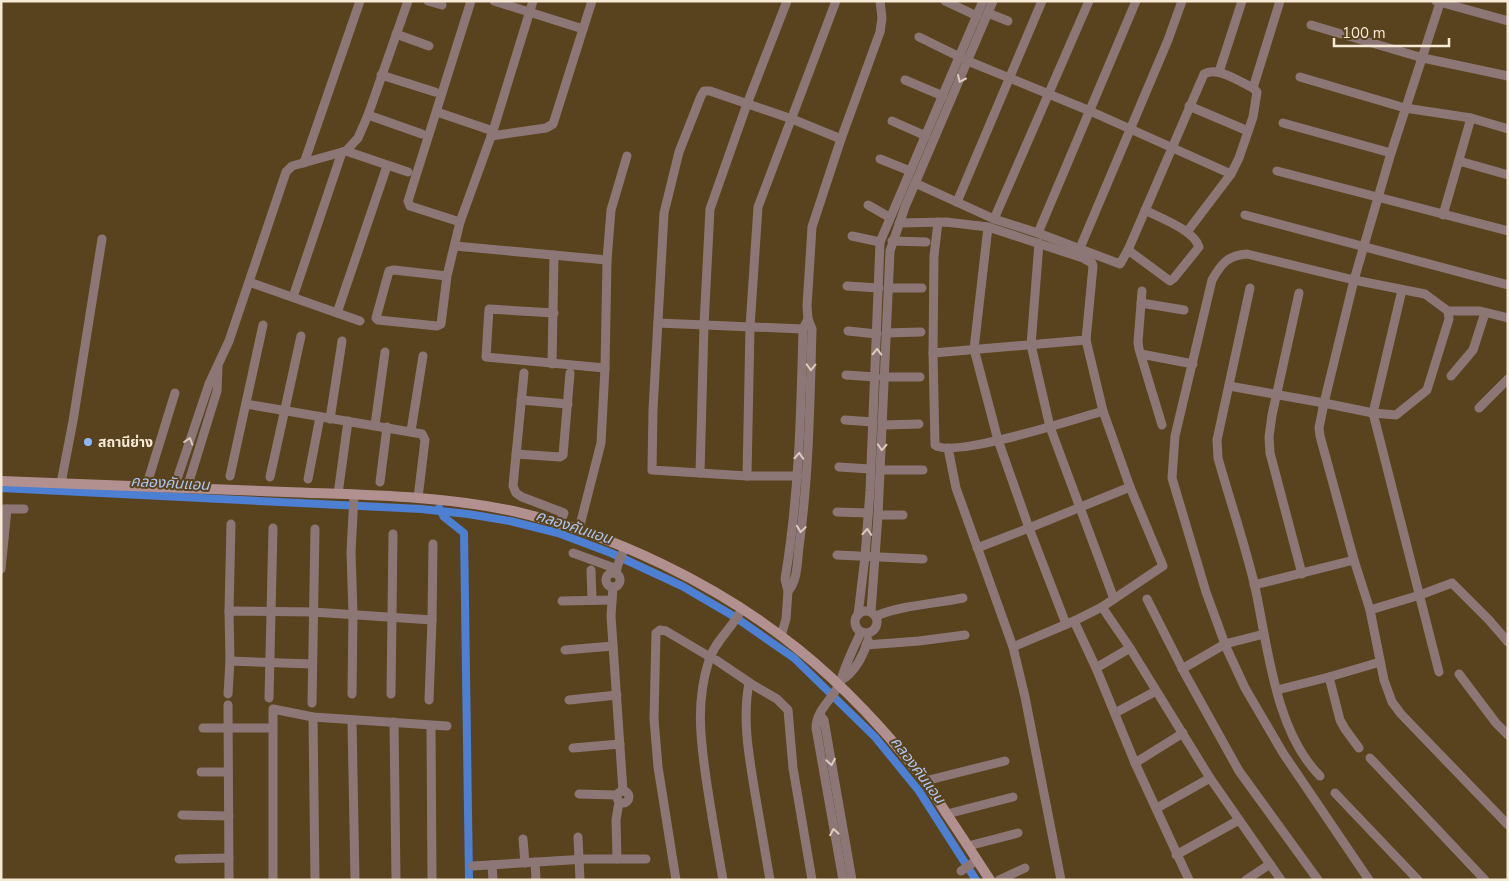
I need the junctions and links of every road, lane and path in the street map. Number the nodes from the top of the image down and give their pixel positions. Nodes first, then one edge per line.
1 (360, 1) edge
2 (408, 1) edge
3 (428, 1) edge
4 (471, 1) edge
5 (494, 1) edge
6 (533, 1) edge
7 (592, 1) edge
8 (787, 1) edge
9 (836, 1) edge
10 (880, 1) edge
11 (945, 1) edge
12 (983, 1) edge
13 (993, 1) edge
14 (1042, 1) edge
15 (1090, 1) edge
16 (1136, 1) edge
17 (1182, 1) edge
18 (1242, 1) edge
19 (1280, 1) edge
20 (1438, 2) edge
21 (442, 6) dead end
22 (529, 13) junction
23 (988, 13) junction
24 (977, 16) junction
25 (1008, 20) dead end
26 (1508, 21) edge
27 (1311, 25) dead end
28 (583, 29) junction
29 (396, 34) junction
30 (919, 37) dead end
31 (429, 46) dead end
32 (1423, 58) junction
33 (964, 59) junction
34 (1219, 72) junction
35 (381, 75) junction
36 (1508, 76) edge
37 (1300, 77) dead end
38 (1009, 79) junction
39 (906, 80) dead end
40 (1253, 88) junction
41 (435, 92) dead end
42 (1050, 95) junction
43 (943, 96) junction
44 (747, 104) junction
45 (1189, 106) junction
46 (1405, 108) junction
47 (1090, 111) junction
48 (437, 112) junction
49 (368, 115) junction
50 (939, 116) junction
51 (1471, 118) junction
52 (792, 119) junction
53 (892, 121) dead end
54 (1284, 123) dead end
55 (1130, 129) junction
56 (1508, 129) edge
57 (1248, 131) junction
58 (422, 134) dead end
59 (492, 134) junction
60 (926, 136) junction
61 (841, 139) junction
62 (1171, 147) junction
63 (344, 151) junction
64 (1391, 153) junction
65 (627, 156) dead end
66 (880, 159) dead end
67 (1459, 161) junction
68 (304, 162) junction
69 (387, 166) junction
70 (910, 171) junction
71 (1277, 171) dead end
72 (408, 172) dead end
73 (1231, 174) junction
74 (1508, 175) edge
75 (915, 184) junction
76 (1379, 199) junction
77 (957, 202) junction
78 (868, 205) dead end
79 (900, 205) junction
80 (1145, 210) junction
81 (1245, 215) dead end
82 (1443, 215) junction
83 (889, 217) junction
84 (460, 222) junction
85 (938, 222) junction
86 (899, 223) junction
87 (991, 223) junction
88 (1508, 231) edge
89 (1187, 232) junction
90 (1038, 233) junction
91 (852, 236) dead end
92 (102, 239) dead end
93 (892, 241) junction
94 (880, 242) junction
95 (926, 242) dead end
96 (1039, 243) junction
97 (455, 246) junction
98 (1365, 246) junction
99 (1080, 248) junction
100 (1128, 250) junction
101 (554, 256) junction
102 (607, 260) junction
103 (447, 276) junction
104 (1354, 280) junction
105 (249, 282) junction
106 (1508, 285) edge
107 (847, 286) dead end
108 (879, 288) junction
109 (889, 288) junction
110 (922, 288) dead end
111 (1250, 288) dead end
112 (1402, 290) junction
113 (1142, 291) dead end
114 (1299, 293) dead end
115 (293, 297) junction
116 (1140, 303) junction
117 (1184, 310) dead end
118 (1448, 311) junction
119 (337, 313) junction
120 (1485, 313) junction
121 (554, 314) junction
122 (1508, 318) edge
123 (808, 319) junction
124 (360, 321) dead end
125 (658, 323) junction
126 (263, 325) dead end
127 (704, 325) junction
128 (750, 327) junction
129 (803, 329) junction
130 (848, 331) dead end
131 (921, 332) dead end
132 (882, 334) junction
133 (301, 336) dead end
134 (1086, 340) junction
135 (342, 341) dead end
136 (1031, 345) junction
137 (974, 349) junction
138 (385, 352) dead end
139 (933, 354) junction
140 (1141, 354) junction
141 (423, 356) dead end
142 (552, 364) junction
143 (1193, 364) junction
144 (218, 365) junction
145 (605, 368) junction
146 (524, 373) dead end
147 (570, 373) dead end
148 (846, 375) dead end
149 (1450, 376) dead end
150 (880, 377) junction
151 (920, 377) dead end
152 (1508, 379) edge
153 (1229, 386) junction
154 (175, 393) dead end
155 (1276, 395) junction
156 (879, 397) junction
157 (521, 400) junction
158 (1324, 403) junction
159 (246, 404) junction
160 (568, 404) junction
161 (1479, 408) dead end
162 (285, 411) junction
163 (1102, 412) junction
164 (1373, 413) junction
165 (805, 415) junction
166 (320, 417) junction
167 (330, 419) junction
168 (844, 420) dead end
169 (348, 421) junction
170 (873, 422) junction
171 (919, 424) dead end
172 (1162, 424) dead end
173 (375, 425) junction
174 (883, 425) junction
175 (1050, 426) junction
176 (387, 427) junction
177 (411, 431) junction
178 (998, 440) junction
179 (948, 448) junction
180 (516, 454) junction
181 (839, 467) dead end
182 (870, 469) junction
183 (881, 470) junction
184 (923, 470) dead end
185 (700, 473) junction
186 (230, 476) dead end
187 (747, 476) junction
188 (798, 476) junction
189 (270, 477) dead end
190 (308, 479) dead end
191 (1, 481) edge
192 (380, 482) dead end
193 (61, 484) junction
194 (146, 486) junction
195 (1130, 487) junction
196 (174, 488) junction
197 (186, 488) junction
198 (875, 491) junction
199 (338, 494) junction
200 (354, 497) junction
201 (418, 498) junction
202 (1081, 506) junction
203 (4, 509) edge
204 (24, 509) dead end
205 (799, 512) junction
206 (836, 512) dead end
207 (868, 513) junction
208 (878, 515) junction
209 (903, 515) dead end
210 (562, 518) junction
211 (582, 518) junction
212 (231, 524) dead end
213 (273, 528) dead end
214 (1029, 528) junction
215 (315, 529) dead end
216 (578, 529) junction
217 (393, 534) dead end
218 (433, 544) dead end
219 (976, 548) junction
220 (624, 549) junction
221 (572, 553) dead end
222 (837, 555) dead end
223 (865, 558) junction
224 (876, 558) junction
225 (923, 559) dead end
226 (1354, 560) junction
227 (1, 568) edge
228 (617, 569) junction
229 (591, 570) dead end
230 (1302, 574) junction
231 (1254, 586) junction
232 (1420, 595) junction
233 (963, 598) dead end
234 (1114, 599) junction
235 (1147, 599) dead end
236 (592, 600) junction
237 (612, 600) junction
238 (562, 601) dead end
239 (1102, 607) junction
240 (1370, 610) junction
241 (230, 612) junction
242 (270, 612) junction
243 (313, 612) junction
244 (740, 612) junction
245 (353, 614) junction
246 (873, 614) junction
247 (858, 615) junction
248 (392, 617) junction
249 (432, 620) junction
250 (1070, 622) junction
251 (865, 632) junction
252 (1264, 634) junction
253 (965, 635) dead end
254 (781, 636) junction
255 (1508, 642) edge
256 (1225, 644) junction
257 (866, 645) junction
258 (613, 646) junction
259 (1013, 647) junction
260 (1130, 648) junction
261 (565, 650) dead end
262 (711, 661) junction
263 (230, 662) junction
264 (269, 662) junction
265 (1380, 662) junction
266 (312, 664) junction
267 (1096, 668) junction
268 (1182, 668) junction
269 (1439, 672) dead end
270 (1460, 674) dead end
271 (1329, 677) junction
272 (749, 683) junction
273 (838, 685) junction
274 (1277, 690) junction
275 (1156, 691) junction
276 (228, 694) dead end
277 (352, 694) dead end
278 (391, 694) dead end
279 (617, 695) junction
280 (269, 698) dead end
281 (429, 700) dead end
282 (569, 700) dead end
283 (312, 703) dead end
284 (228, 705) dead end
285 (1115, 713) junction
286 (820, 715) junction
287 (313, 717) junction
288 (352, 721) junction
289 (394, 722) junction
290 (431, 726) junction
291 (447, 726) dead end
292 (203, 728) dead end
293 (272, 728) junction
294 (228, 729) junction
295 (1182, 733) junction
296 (1508, 735) edge
297 (620, 744) junction
298 (573, 748) dead end
299 (1359, 748) dead end
300 (1370, 758) dead end
301 (1005, 761) dead end
302 (1135, 763) junction
303 (201, 772) dead end
304 (228, 772) junction
305 (1320, 776) dead end
306 (1210, 778) junction
307 (925, 781) junction
308 (1335, 793) dead end
309 (579, 794) dead end
310 (620, 796) junction
311 (1013, 797) dead end
312 (1157, 808) junction
313 (947, 814) junction
314 (182, 816) dead end
315 (229, 816) junction
316 (1239, 820) junction
317 (1508, 825) edge
318 (1018, 832) dead end
319 (578, 837) dead end
320 (523, 839) dead end
321 (968, 846) junction
322 (1176, 855) junction
323 (229, 858) junction
324 (179, 859) dead end
325 (617, 859) junction
326 (646, 859) dead end
327 (580, 860) junction
328 (525, 862) junction
329 (536, 862) junction
330 (974, 862) junction
331 (1270, 864) junction
332 (492, 865) junction
333 (473, 866) dead end
334 (1025, 868) dead end
335 (960, 871) dead end
336 (987, 879) edge
337 (229, 880) edge
338 (273, 880) edge
339 (315, 880) edge
340 (355, 880) edge
341 (396, 880) edge
342 (432, 880) edge
343 (493, 880) edge
344 (536, 880) edge
345 (580, 880) edge
346 (676, 880) edge
347 (723, 880) edge
348 (770, 880) edge
349 (812, 880) edge
350 (843, 880) edge
351 (852, 880) edge
352 (999, 880) edge
353 (1061, 880) edge
354 (1189, 880) edge
355 (1246, 880) edge
356 (1281, 880) edge
357 (1318, 880) edge
358 (1369, 880) edge
359 (1418, 880) edge
360 (1486, 880) edge

1 - 68 street
2 - 29 street
3 - 21 street
4 - 48 street
5 - 22 street
6 - 22 street
7 - 28 street
8 - 44 street
9 - 52 street
10 - 61 street
11 - 24 street
12 - 24 street
13 - 23 street
14 - 38 street
15 - 42 street
16 - 47 street
17 - 55 street
18 - 34 street
19 - 40 street
20 - 26 street
20 - 32 street
22 - 28 street
22 - 59 street
23 - 25 street
23 - 33 street
24 - 33 street
27 - 32 street
28 - 59 street
29 - 31 street
29 - 35 street
30 - 33 street
32 - 36 street
32 - 46 street
33 - 38 street
33 - 43 street
33 -> 50 street
34 - 40 street
34 - 45 street
35 - 41 street
35 - 49 street
37 - 46 street
38 - 42 street
38 - 77 street
39 - 43 street
40 - 57 street
42 - 47 street
42 - 87 street
43 - 50 street
44 - 52 street
44 - 125 street
44 - 127 street
45 - 57 street
45 - 62 street
46 - 51 street
46 - 64 street
47 - 55 street
47 - 90 street
48 - 59 street
48 - 84 street
49 - 58 street
49 - 63 street
50 - 60 street
50 - 75 street
51 - 56 street
51 - 67 street
52 - 61 street
52 - 128 street
53 - 60 street
54 - 64 street
55 - 62 street
55 - 99 street
57 - 73 street
59 - 84 street
60 - 70 street
61 - 123 street
62 - 73 street
62 - 80 street
63 - 68 street
63 - 69 street
63 - 115 street
64 - 76 street
65 - 102 street
66 - 70 street
67 - 74 street
67 - 82 street
68 - 105 street
69 - 72 street
69 - 119 street
70 - 79 street
71 - 76 street
73 - 89 street
75 - 77 street
75 - 79 street
76 - 82 street
76 - 98 street
77 - 87 street
78 - 83 street
79 - 83 street
79 - 86 street
80 - 89 street
80 - 100 street
81 - 98 street
82 - 88 street
83 - 94 street
84 - 97 street
85 - 86 street
85 - 87 street
85 - 139 street
86 - 93 street
87 - 90 street
87 - 96 street
87 - 137 street
89 - 100 street
90 - 99 street
91 - 94 street
92 - 193 street
93 - 95 street
93 - 109 street
94 - 108 street
96 - 134 street
96 - 136 street
97 - 101 street
97 - 103 street
98 - 104 street
98 - 106 street
99 - 100 street
101 - 102 street
101 - 121 street
102 - 145 street
103 - 103 street
104 - 112 street
104 - 143 street
104 - 158 street
105 - 115 street
105 - 144 street
107 - 108 street
108 - 132 street
109 - 110 street
109 - 132 street
111 - 153 street
112 - 118 street
112 - 164 street
113 - 116 street
114 - 155 street
115 - 119 street
116 - 117 street
116 - 140 street
118 - 120 street
118 - 164 street
119 - 124 street
120 - 122 street
120 - 149 street
121 - 142 street
121 - 142 street
123 - 129 street
123 -> 165 street
125 - 127 street
125 - 185 street
126 - 159 street
127 - 128 street
127 - 185 street
128 - 129 street
128 - 187 street
129 - 165 street
130 - 132 street
131 - 132 street
132 - 150 street
133 - 162 street
134 - 136 street
134 - 163 street
135 - 167 street
136 - 137 street
136 - 175 street
137 - 139 street
137 - 178 street
138 - 173 street
139 - 179 street
140 - 143 street
140 - 172 street
141 - 177 street
142 - 145 street
143 - 256 street
196 -> 144 street
144 - 197 street
145 - 211 street
146 - 157 street
147 - 160 street
148 - 150 street
150 - 151 street
150 - 156 street
152 - 161 street
153 - 155 street
153 - 231 street
154 - 194 street
155 - 158 street
155 - 230 street
156 - 170 street
156 - 174 street
157 - 160 street
157 - 180 street
158 - 164 street
158 - 226 street
159 - 162 street
159 - 186 street
160 - 180 street
162 - 166 street
162 - 189 street
163 - 175 street
163 - 195 street
164 - 232 street
188 -> 165 street
165 - 205 street
166 - 167 street
166 - 190 street
167 - 169 street
168 - 170 street
169 - 173 street
169 - 199 street
170 - 182 street
171 - 174 street
173 - 176 street
174 -> 183 street
175 - 178 street
175 - 202 street
176 - 177 street
176 - 192 street
177 - 201 street
178 - 179 street
178 - 214 street
179 - 219 street
180 - 210 street
181 - 182 street
182 - 198 street
183 - 184 street
183 - 198 street
185 - 187 street
187 - 188 street
188 - 205 street
191 - 193 street
193 - 194 street
194 - 196 street
195 - 202 street
195 - 234 street
196 - 197 street
197 - 199 street
198 - 207 street
198 - 208 street
199 - 200 street
200 - 201 street
200 - 245 street
201 - 210 street
202 - 214 street
202 - 234 street
203 - 204 street
203 - 227 street
205 - 254 street
206 - 207 street
223 -> 207 street
208 - 209 street
208 - 224 street
210 - 211 street
210 - 216 street
211 - 216 street
212 - 241 street
213 - 242 street
214 - 219 street
214 - 250 street
215 - 243 street
216 - 220 street
217 - 248 street
218 - 249 street
219 - 259 street
220 - 228 street
220 - 244 street
221 - 228 street
222 - 223 street
223 - 224 street
223 - 247 street
224 - 225 street
224 - 246 street
226 - 230 street
226 - 240 street
228 - 237 street
229 - 236 street
230 - 231 street
231 - 252 street
232 - 240 street
232 - 255 street
232 - 269 street
233 - 246 street
234 - 239 street
235 - 268 street
236 - 237 street
236 - 238 street
237 - 258 street
239 - 250 street
239 - 260 street
240 - 265 street
241 - 242 street
241 - 263 street
242 - 243 street
242 - 264 street
243 - 245 street
243 - 266 street
244 - 254 street
244 - 262 street
245 - 248 street
245 - 277 street
246 - 247 street
246 - 251 street
247 - 251 street
248 - 249 street
248 - 278 street
249 - 281 street
250 - 259 street
250 - 267 street
251 - 257 street
251 - 273 street
252 - 256 street
252 - 274 street
253 - 257 street
254 - 273 street
256 - 268 street
256 - 358 street
257 - 273 street
258 - 261 street
258 - 279 street
259 - 353 street
260 - 267 street
260 - 275 street
262 - 272 street
262 - 346 street
262 - 347 street
263 - 264 street
263 - 276 street
264 - 266 street
264 - 280 street
265 - 271 street
265 - 317 street
266 - 283 street
267 - 285 street
268 - 357 street
270 - 296 street
271 - 274 street
271 - 299 street
272 - 348 street
272 - 349 street
273 - 286 street
273 - 307 street
274 - 305 street
275 - 285 street
275 - 295 street
279 - 282 street
279 - 297 street
284 - 294 street
285 - 302 street
350 -> 286 street
286 -> 351 street
287 - 288 street
287 - 293 street
287 - 339 street
288 - 289 street
288 - 340 street
289 - 290 street
289 - 341 street
290 - 291 street
290 - 342 street
292 - 294 street
293 - 294 street
293 - 338 street
294 - 304 street
295 - 302 street
295 - 306 street
297 - 298 street
297 - 310 street
300 - 360 street
301 - 307 street
302 - 312 street
303 - 304 street
304 - 315 street
306 - 312 street
306 - 316 street
307 - 313 street
308 - 359 street
309 - 310 street
310 - 325 street
311 - 313 street
312 - 322 street
313 - 321 street
314 - 315 street
315 - 323 street
316 - 322 street
316 - 331 street
318 - 321 street
319 - 327 street
320 - 328 street
321 - 330 street
322 - 354 street
323 - 324 street
323 - 337 street
325 - 326 street
325 - 327 street
327 - 329 street
327 - 345 street
328 - 329 street
328 - 332 street
329 - 344 street
330 - 335 street
330 - 336 street
331 - 355 street
331 - 356 street
332 - 333 street
332 - 343 street
334 - 352 street

